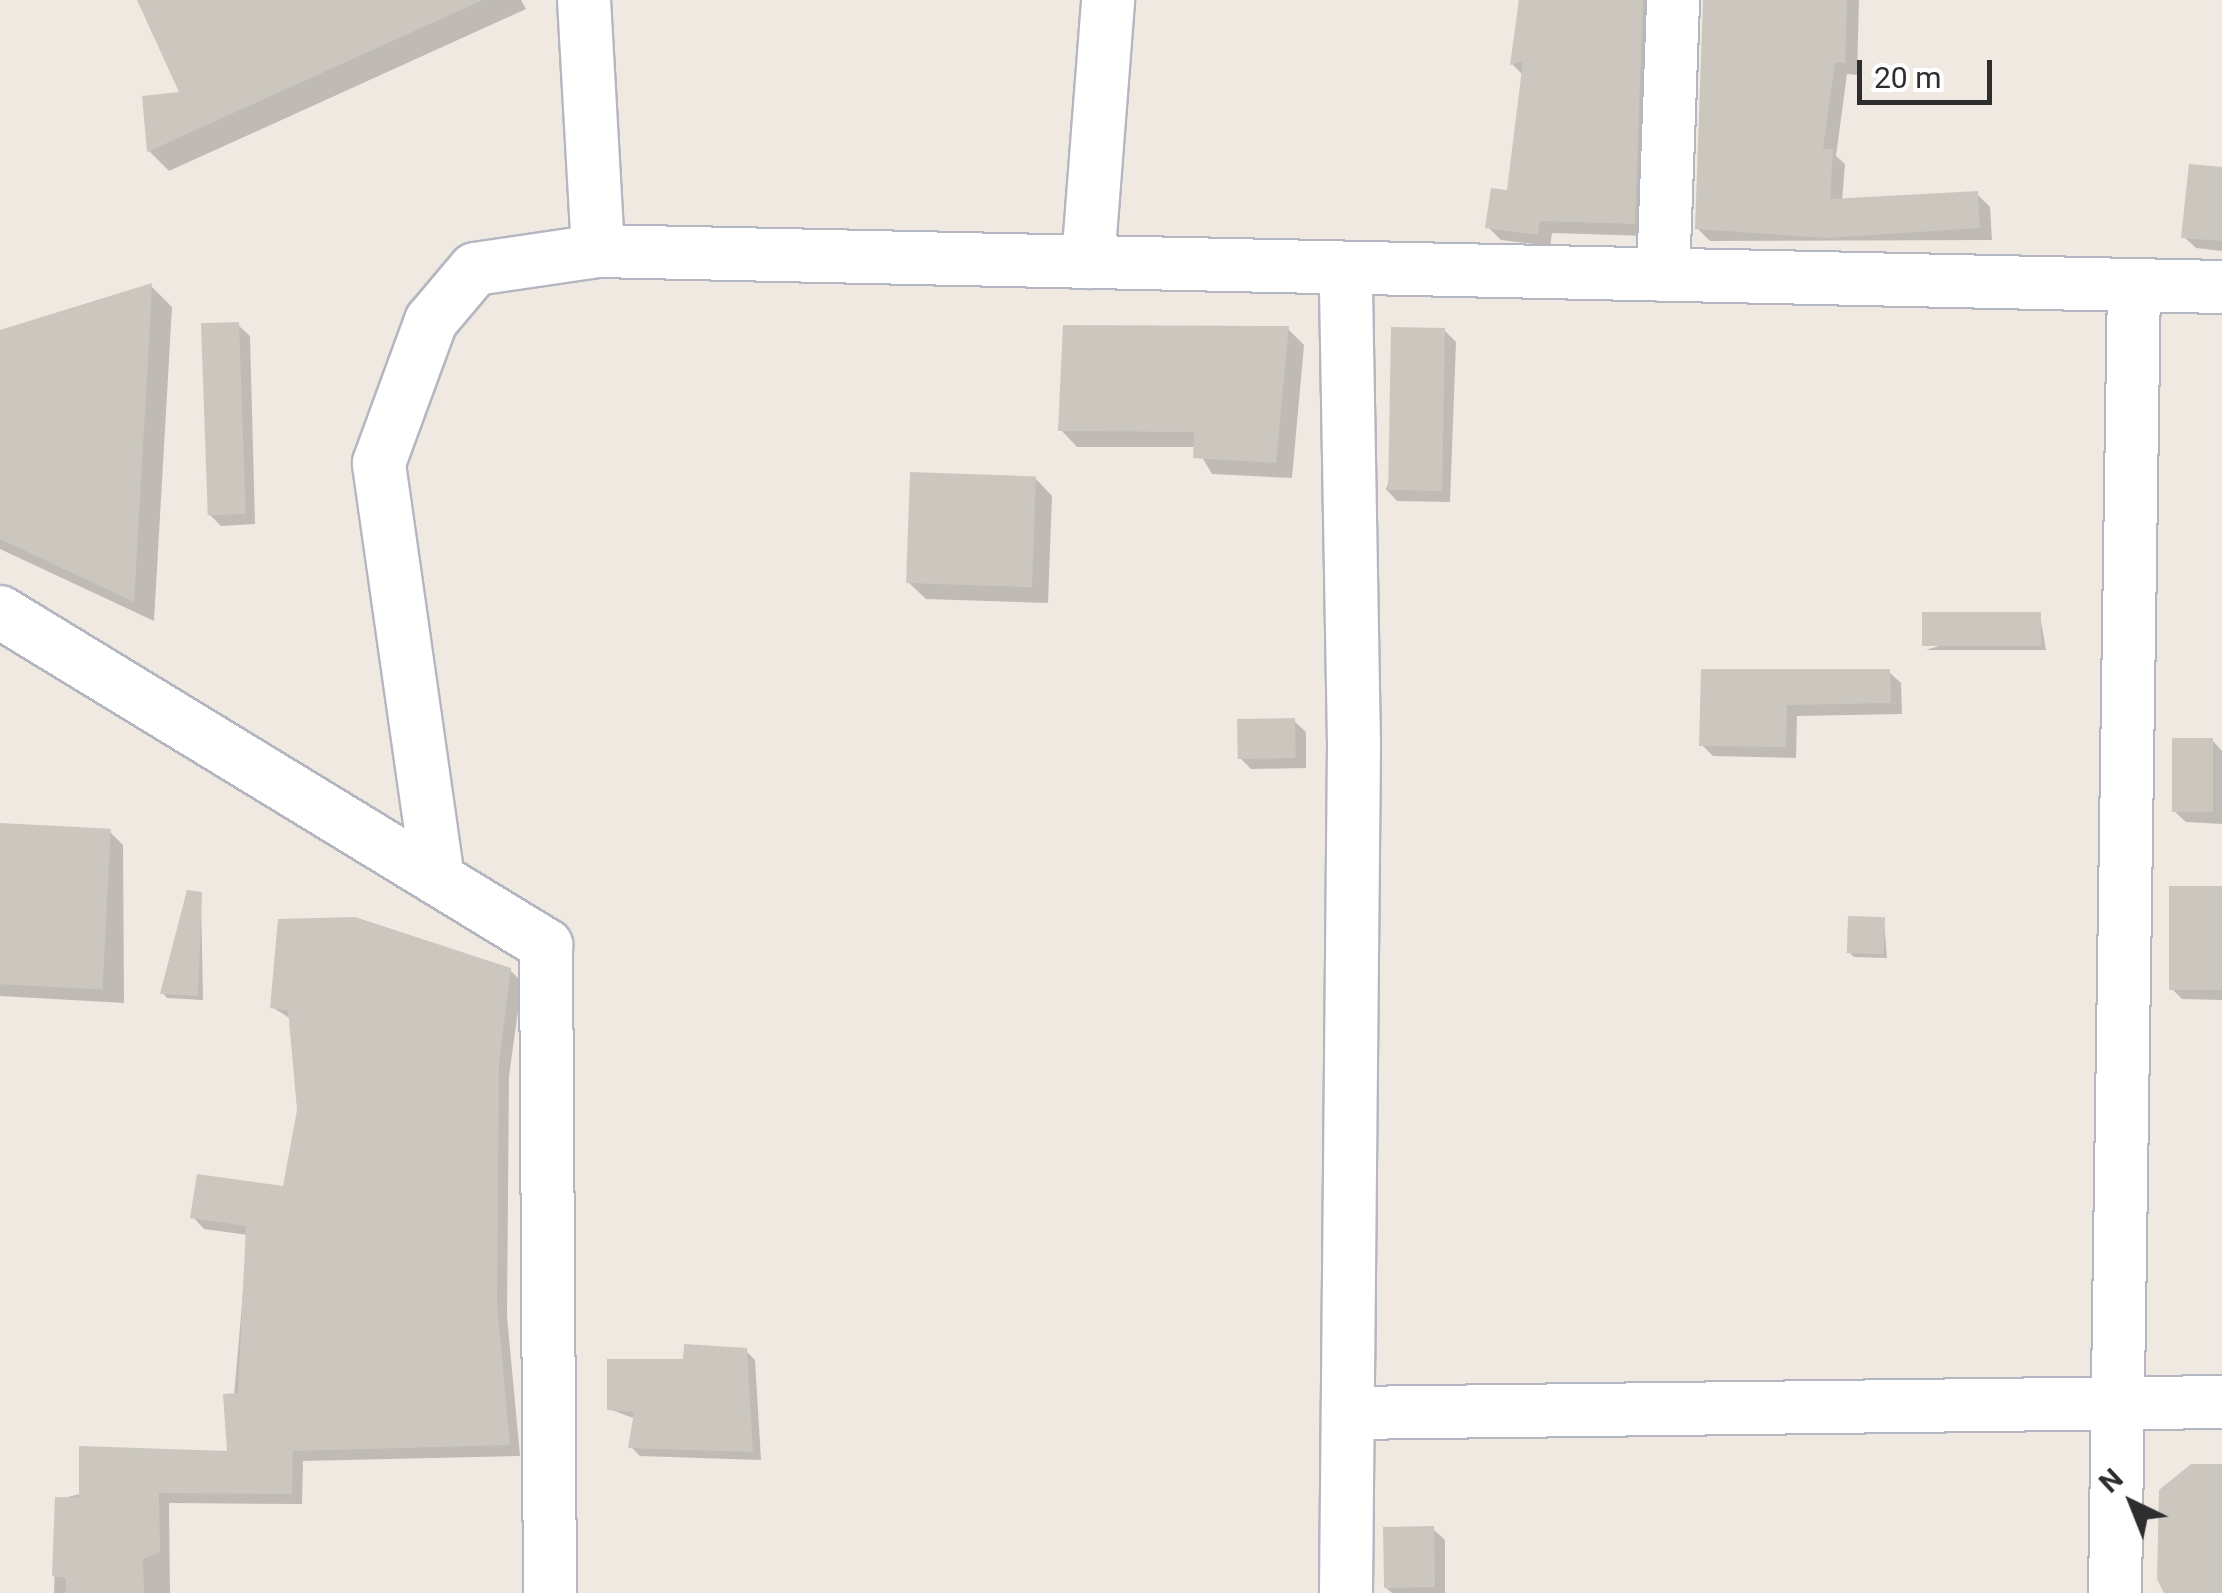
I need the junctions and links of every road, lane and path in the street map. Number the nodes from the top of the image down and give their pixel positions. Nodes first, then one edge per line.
1 (584, 0) edge
2 (1108, 0) edge
3 (1673, 0) edge
4 (598, 251) junction
5 (1088, 262) junction
6 (1346, 268) junction
7 (1664, 276) junction
8 (2134, 286) junction
9 (2222, 287) edge
10 (0, 612) edge
11 (438, 880) junction
12 (2115, 1402) junction
13 (2222, 1402) edge
14 (1348, 1413) junction
15 (550, 1593) edge
16 (1346, 1593) edge
17 (2115, 1593) edge

1 - 4 street
2 - 5 street
3 - 7 street
4 - 5 street
4 - 11 street
5 - 6 street
6 - 7 street
6 - 14 street
7 - 8 street
8 - 9 street
8 - 12 street
10 - 11 street
11 - 15 street
12 - 13 street
12 - 14 street
12 - 17 street
14 - 16 street

